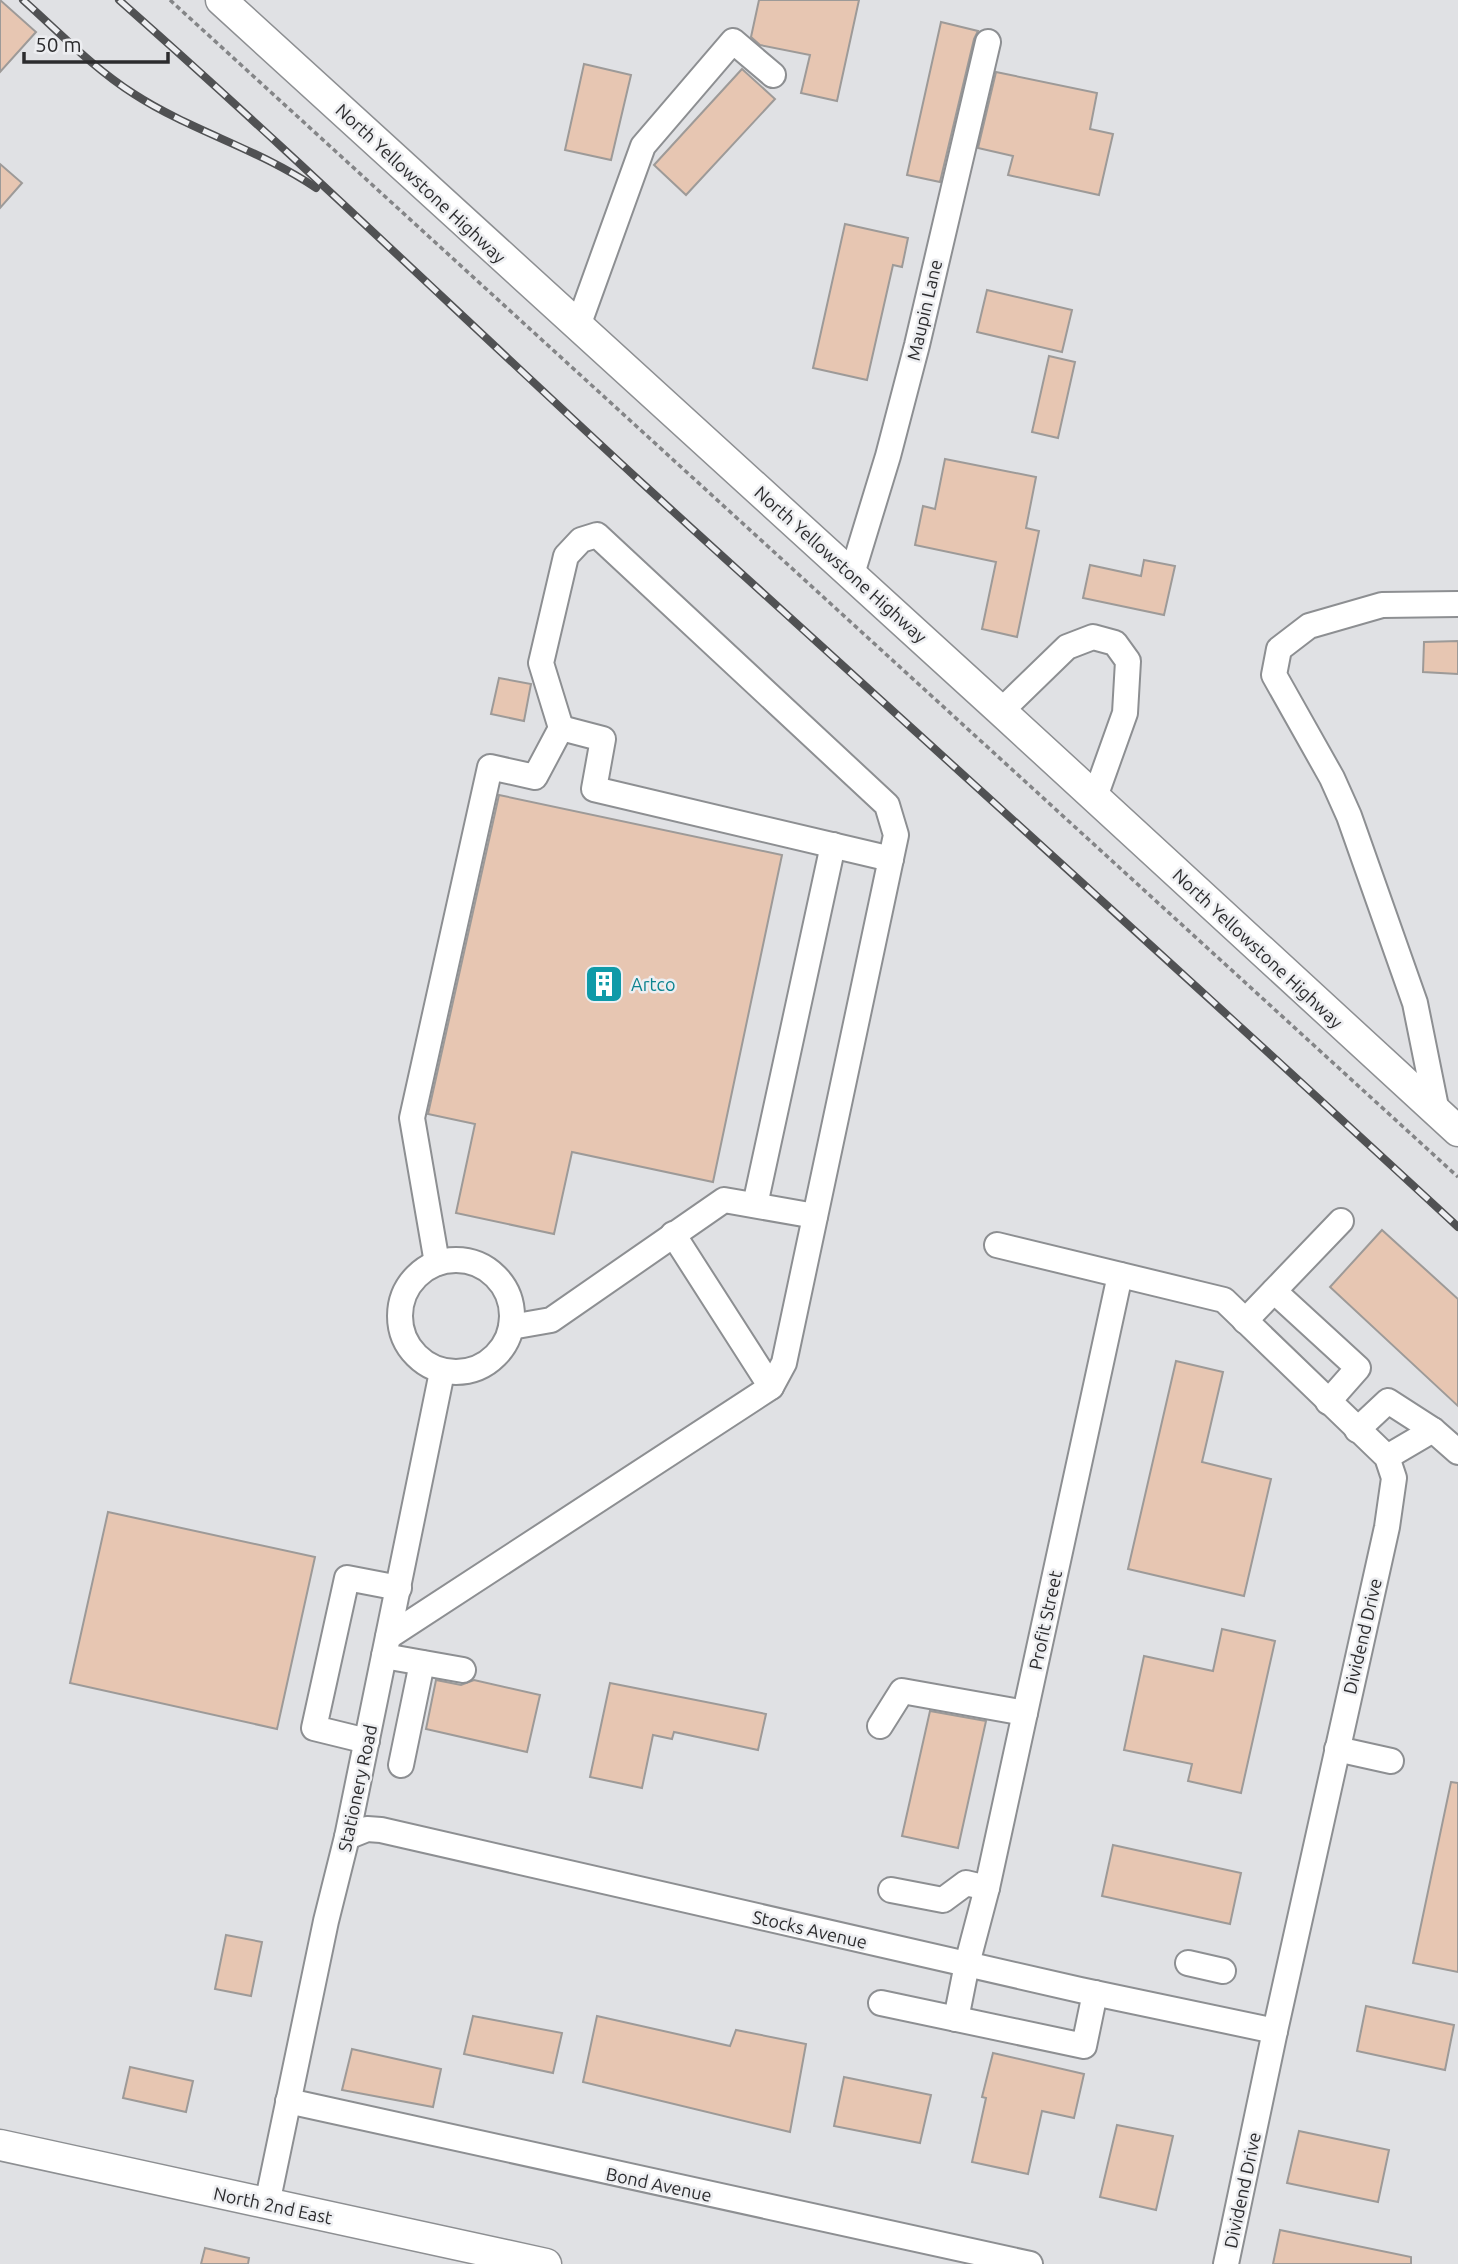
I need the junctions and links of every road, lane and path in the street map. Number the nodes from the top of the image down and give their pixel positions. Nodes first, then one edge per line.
1 (170, 0) edge
2 (221, 0) edge
3 (988, 42) dead end
4 (773, 75) dead end
5 (578, 326) junction
6 (852, 574) junction
7 (1458, 604) edge
8 (1002, 711) junction
9 (561, 728) junction
10 (1095, 797) junction
11 (833, 845) junction
12 (891, 859) junction
13 (1448, 1122) edge
14 (1458, 1177) edge
15 (755, 1205) junction
16 (815, 1216) junction
17 (1341, 1221) dead end
18 (673, 1234) junction
19 (996, 1245) dead end
20 (437, 1263) junction
21 (1120, 1275) junction
22 (1274, 1291) junction
23 (1245, 1321) junction
24 (511, 1327) junction
25 (442, 1372) junction
26 (771, 1387) junction
27 (1328, 1402) junction
28 (1357, 1430) junction
29 (1433, 1430) junction
30 (1458, 1452) edge
31 (1387, 1457) junction
32 (399, 1588) junction
33 (386, 1647) junction
34 (422, 1663) junction
35 (463, 1670) dead end
36 (1025, 1713) junction
37 (880, 1726) dead end
38 (367, 1741) junction
39 (1338, 1749) junction
40 (1391, 1761) dead end
41 (401, 1765) dead end
42 (347, 1837) junction
43 (988, 1888) junction
44 (891, 1890) dead end
45 (1188, 1963) dead end
46 (967, 1964) junction
47 (1223, 1971) dead end
48 (1096, 1993) junction
49 (881, 2003) dead end
50 (956, 2019) junction
51 (1275, 2031) junction
52 (288, 2101) junction
53 (0, 2145) edge
54 (267, 2204) junction
55 (546, 2264) edge
56 (1030, 2264) edge
57 (1226, 2264) edge

1 - 14 path
2 - 5 main road, North Yellowstone Highway
3 - 6 street, Maupin Lane
4 - 5 street
5 - 6 main road, North Yellowstone Highway
6 - 8 main road, North Yellowstone Highway
7 - 13 street
8 - 10 main road, North Yellowstone Highway
8 - 10 street
9 - 11 street
9 - 12 street
9 - 20 street
10 - 13 main road, North Yellowstone Highway
11 - 12 street
11 - 15 street
12 - 16 street
15 - 16 street
15 - 18 street
16 - 26 street
17 - 22 street
18 - 24 street
18 - 26 street
19 - 21 street
20 - 24 street
20 - 25 street
21 - 23 street
21 - 36 street, Profit Street
22 - 23 street
22 - 27 street
23 - 27 street
24 - 25 street
25 - 32 street, Stationery Road
26 - 33 street
27 - 28 street
28 - 29 street
28 - 31 street
29 - 30 street
29 - 31 street
31 - 39 street, Dividend Drive
32 - 33 street, Stationery Road
32 - 38 street
33 - 34 street
33 - 38 street, Stationery Road
34 - 35 street
34 - 41 street
36 - 37 street
36 - 43 street, Profit Street
38 - 42 street, Stationery Road
39 - 40 street
39 - 51 street, Dividend Drive
42 - 46 street, Stocks Avenue
42 - 52 street, Stationery Road
43 - 44 street
43 - 46 street, Profit Street
45 - 47 street
46 - 48 street, Stocks Avenue
46 - 50 street, Profit Street
48 - 50 street
48 - 51 street, Stocks Avenue
49 - 50 street
51 - 57 street, Dividend Drive
52 - 54 street, Stationery Road
52 - 56 street, Bond Avenue
53 - 54 main road, North 2nd East
54 - 55 main road, North 2nd East

